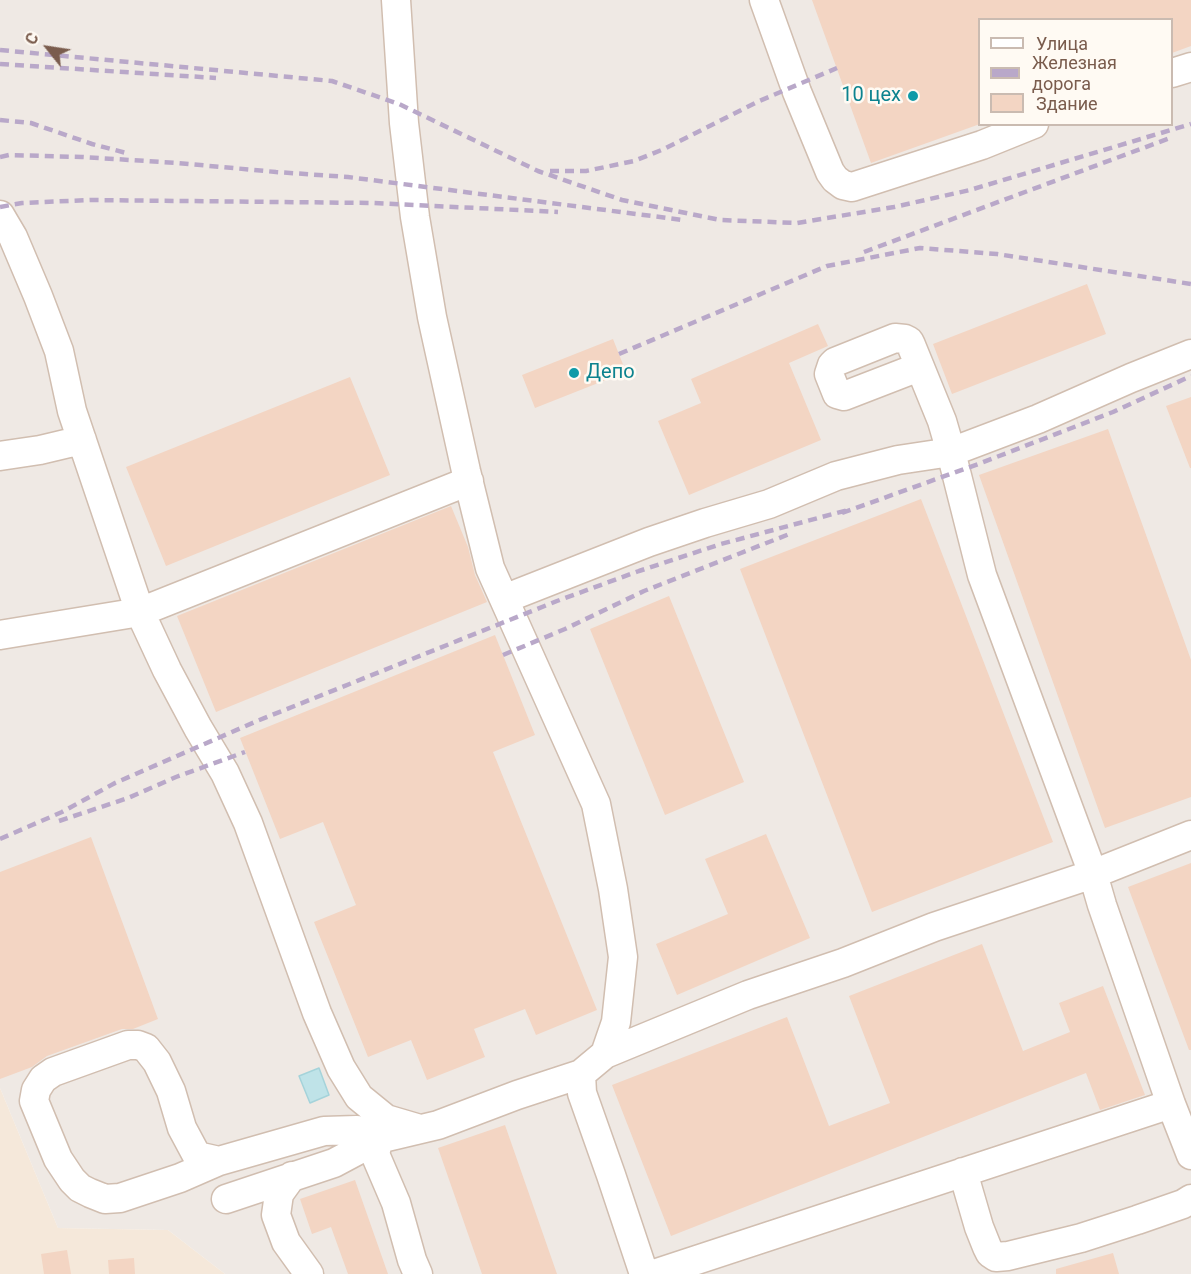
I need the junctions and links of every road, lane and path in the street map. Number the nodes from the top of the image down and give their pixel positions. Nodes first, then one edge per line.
1 (396, 0) edge
2 (764, 0) edge
3 (1191, 66) edge
4 (1173, 73) edge
5 (1029, 126) edge
6 (0, 215) edge
7 (1191, 354) edge
8 (919, 367) dead end
9 (82, 440) junction
10 (951, 452) junction
11 (0, 456) edge
12 (469, 481) junction
13 (504, 599) junction
14 (140, 612) junction
15 (0, 635) edge
16 (1191, 835) edge
17 (1093, 874) junction
18 (604, 1054) junction
19 (581, 1074) junction
20 (1171, 1104) junction
21 (420, 1129) junction
22 (379, 1139) junction
23 (1191, 1155) edge
24 (219, 1161) junction
25 (963, 1172) junction
26 (292, 1176) junction
27 (226, 1199) dead end
28 (1191, 1199) edge
29 (309, 1274) edge
30 (418, 1274) edge
31 (644, 1274) edge
32 (654, 1274) edge

1 - 12 lane
2 - 5 lane
3 - 4 lane
6 - 9 lane
7 - 10 lane
8 - 10 lane
9 - 11 lane
9 - 14 lane
10 - 13 lane
10 - 17 lane
12 - 13 lane
12 - 14 lane
13 - 18 lane
14 - 15 lane
14 - 21 lane
16 - 17 lane
17 - 18 lane
17 - 20 lane
18 - 19 lane
19 - 21 lane
19 - 31 lane
20 - 23 lane
20 - 25 lane
21 - 22 lane
22 - 24 lane
22 - 26 lane
22 - 30 lane
24 - 24 lane
25 - 28 lane
25 - 32 lane
26 - 27 lane
26 - 29 lane

